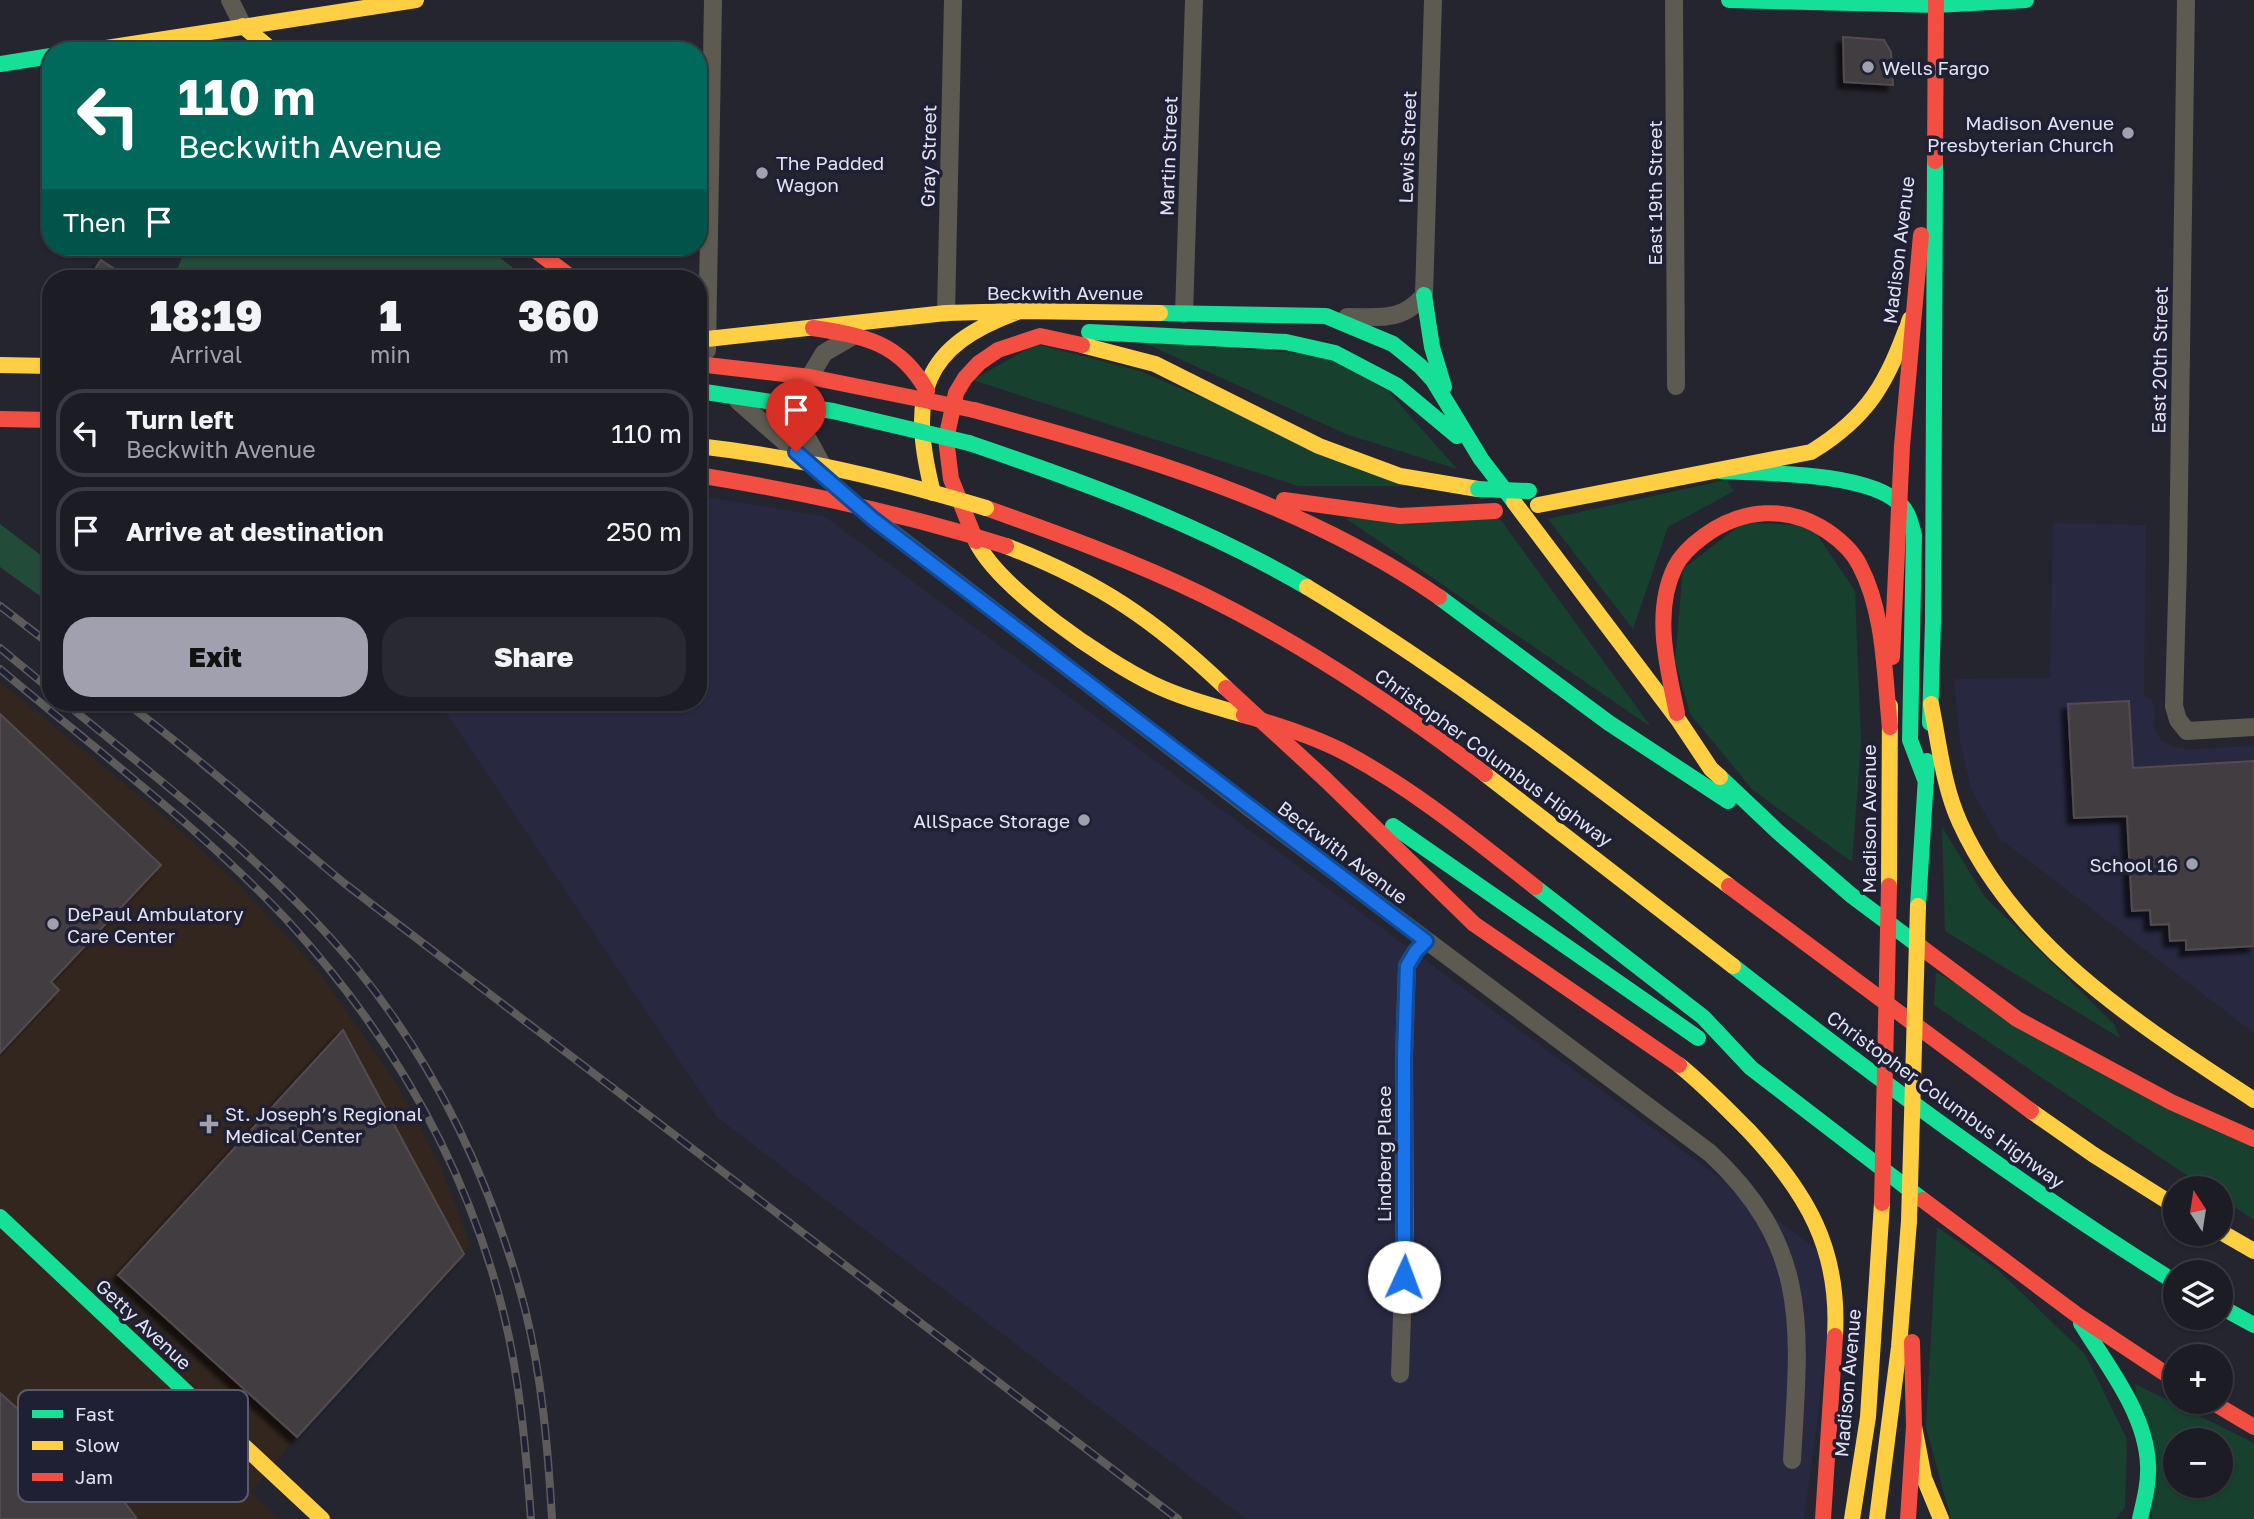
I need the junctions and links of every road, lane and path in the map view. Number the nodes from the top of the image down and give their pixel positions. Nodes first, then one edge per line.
1 (230, 0) edge
2 (416, 0) edge
3 (713, 0) edge
4 (953, 0) edge
5 (1194, 0) edge
6 (1433, 0) edge
7 (1674, 0) edge
8 (1729, 0) edge
9 (2026, 0) edge
10 (2186, 0) edge
11 (1936, 2) edge
12 (243, 26) junction
13 (143, 42) edge
14 (262, 42) edge
15 (42, 58) edge
16 (1, 60) edge
17 (1935, 119) junction
18 (707, 204) edge
19 (543, 256) edge
20 (561, 270) edge
21 (1424, 295) junction
22 (1020, 311) junction
23 (946, 313) junction
24 (1184, 314) junction
25 (1326, 316) junction
26 (1910, 319) junction
27 (813, 328) junction
28 (854, 335) junction
29 (1040, 336) junction
30 (707, 340) edge
31 (0, 365) edge
32 (42, 366) edge
33 (707, 369) edge
34 (707, 374) edge
35 (1676, 386) dead end
36 (927, 391) junction
37 (707, 392) edge
38 (1448, 402) junction
39 (0, 419) edge
40 (42, 420) edge
41 (707, 447) edge
42 (1481, 459) junction
43 (1720, 471) junction
44 (707, 477) edge
45 (832, 484) junction
46 (1228, 488) junction
47 (1534, 498) junction
48 (1897, 501) junction
49 (1017, 591) junction
50 (1931, 704) junction
51 (1679, 721) junction
52 (1890, 727) junction
53 (2254, 727) edge
54 (1325, 779) junction
55 (1926, 782) junction
56 (1777, 831) junction
57 (1426, 941) junction
58 (1751, 1068) junction
59 (2254, 1100) edge
60 (2254, 1139) edge
61 (2163, 1198) edge
62 (0, 1217) edge
63 (1909, 1221) junction
64 (2233, 1239) edge
65 (2254, 1251) edge
66 (2163, 1275) edge
67 (2233, 1314) edge
68 (2077, 1315) junction
69 (2254, 1325) edge
70 (2163, 1372) edge
71 (1400, 1374) dead end
72 (184, 1390) edge
73 (2233, 1413) edge
74 (2233, 1414) edge
75 (2254, 1417) edge
76 (1914, 1426) junction
77 (2254, 1427) edge
78 (248, 1450) edge
79 (1792, 1460) dead end
80 (322, 1519) edge
81 (1823, 1519) edge
82 (1853, 1519) edge
83 (1877, 1519) edge
84 (1908, 1519) edge
85 (1941, 1519) edge
86 (2140, 1519) edge

1 - 12 street
2 - 12 main road
3 - 18 street
4 - 23 street, Gray Street
5 - 24 street, Martin Street
6 - 21 street, Lewis Street
7 - 35 street, East 19th Street
8 - 11 main road
9 - 11 main road
10 - 53 street, East 20th Street
11 - 17 main road, Madison Avenue
12 - 13 main road
12 - 14 main road
15 - 16 main road
17 - 26 main road, Madison Avenue
17 - 50 main road, Madison Avenue
19 - 20 main road
21 - 25 street, Beckwith Avenue
21 - 38 main road
22 - 23 main road, Beckwith Avenue
22 - 24 main road, Beckwith Avenue
22 - 36 main road
23 - 27 main road, Beckwith Avenue
24 - 25 main road, Beckwith Avenue
25 - 38 main road
26 - 43 main road
26 - 48 main road, Madison Avenue
27 - 28 main road
27 - 30 main road, Beckwith Avenue
28 - 36 main road
28 - 45 street
29 - 42 main road
29 - 47 main road, bridge
29 - 49 main road
31 - 32 main road
33 - 46 main road, bridge
34 - 45 street, Beckwith Avenue
36 - 49 main road
37 - 61 main road, Christopher Columbus Highway, bridge
38 - 42 main road
39 - 40 main road
41 - 66 main road, Christopher Columbus Highway, bridge
42 - 51 main road
43 - 47 main road
43 - 48 main road
44 - 54 main road, bridge
45 - 57 street, Beckwith Avenue
46 - 47 main road
46 - 56 main road
48 - 52 main road, Madison Avenue
48 - 55 main road
49 - 58 main road
50 - 55 main road, Madison Avenue
50 - 59 main road
51 - 52 main road
51 - 56 main road
52 - 82 main road, Madison Avenue, bridge
54 - 58 main road
54 - 81 main road
55 - 63 main road, Madison Avenue, bridge
56 - 60 main road
57 - 71 street, Lindberg Place
57 - 79 street, Beckwith Avenue
58 - 68 main road
62 - 72 main road, Getty Avenue
63 - 76 main road
63 - 83 main road, Madison Avenue
64 - 65 main road
67 - 69 main road
68 - 70 main road
68 - 86 main road
73 - 75 main road
74 - 77 main road
76 - 84 main road
76 - 85 main road
78 - 80 main road, Getty Avenue

